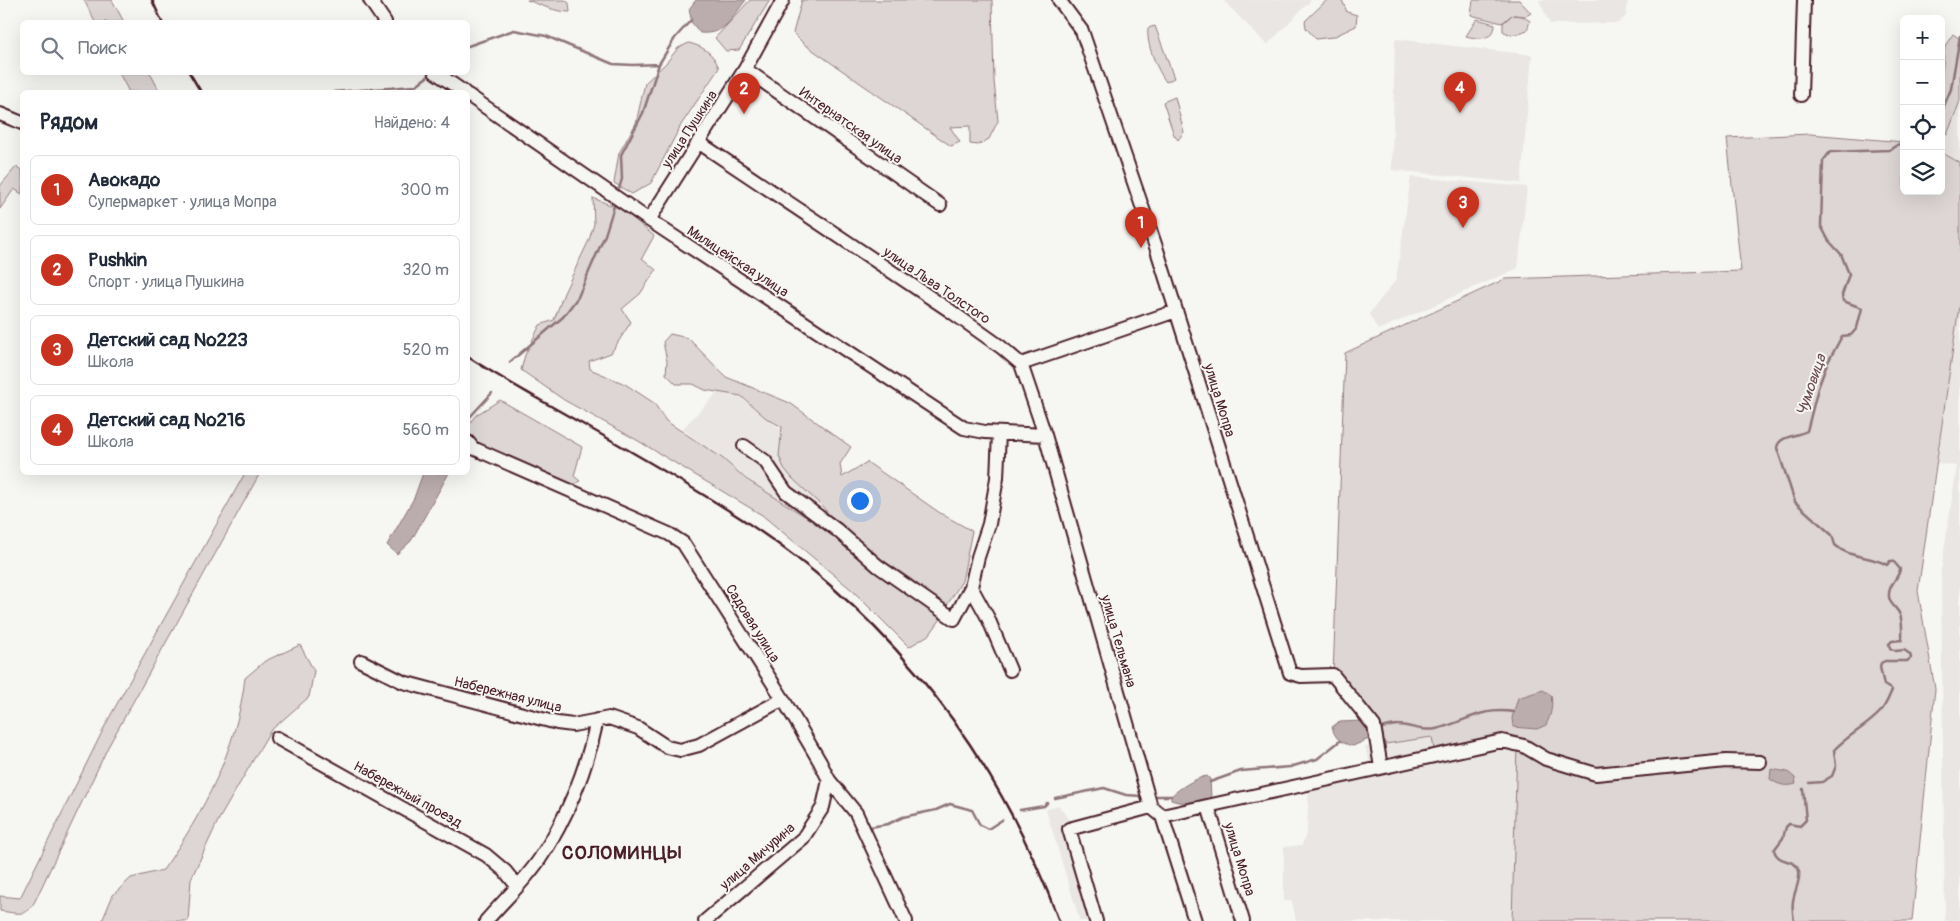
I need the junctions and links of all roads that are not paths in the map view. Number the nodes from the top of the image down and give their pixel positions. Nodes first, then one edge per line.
1 (370, 0) edge
2 (783, 0) edge
3 (1059, 0) edge
4 (1804, 0) edge
5 (384, 20) edge
6 (745, 69) junction
7 (439, 75) edge
8 (461, 90) edge
9 (1800, 95) dead end
10 (470, 96) edge
11 (0, 114) edge
12 (20, 122) edge
13 (698, 142) junction
14 (940, 205) dead end
15 (649, 220) junction
16 (1176, 311) junction
17 (1021, 364) junction
18 (999, 433) junction
19 (1045, 435) junction
20 (470, 445) edge
21 (744, 446) dead end
22 (971, 587) junction
23 (360, 661) dead end
24 (1010, 670) dead end
25 (783, 699) junction
26 (597, 720) junction
27 (277, 738) dead end
28 (1760, 762) dead end
29 (1382, 767) junction
30 (829, 780) junction
31 (1208, 806) junction
32 (1151, 807) junction
33 (1162, 816) junction
34 (517, 886) junction
35 (486, 921) edge
36 (706, 921) edge
37 (906, 921) edge
38 (1096, 921) edge
39 (1195, 921) edge
40 (1243, 921) edge

1 - 5 street
2 - 6 street, улица Пушкина
3 - 16 street, улица Мопра
4 - 9 street
6 - 13 street, улица Пушкина
6 - 14 street, Интернатская улица
7 - 8 street
10 - 15 street, Милицейская улица
11 - 12 street
13 - 15 street, улица Пушкина
13 - 17 street, улица Льва Толстого
15 - 18 street, Милицейская улица
16 - 17 street
16 - 29 street, улица Мопра
17 - 19 street, улица Тельмана
18 - 19 street, Милицейская улица
18 - 22 street
19 - 32 street, улица Тельмана
20 - 25 street, Садовая улица
21 - 22 street
22 - 24 street
23 - 26 street, Набережная улица
25 - 26 street, Набережная улица
25 - 30 street, Садовая улица
26 - 34 street
27 - 34 street, Набережный проезд
28 - 29 street
29 - 31 street
30 - 36 street, улица Мичурина
30 - 37 street, Садовая улица
31 - 33 street
31 - 40 street, улица Мопра
32 - 33 street
32 - 38 street
33 - 39 street
34 - 35 street

